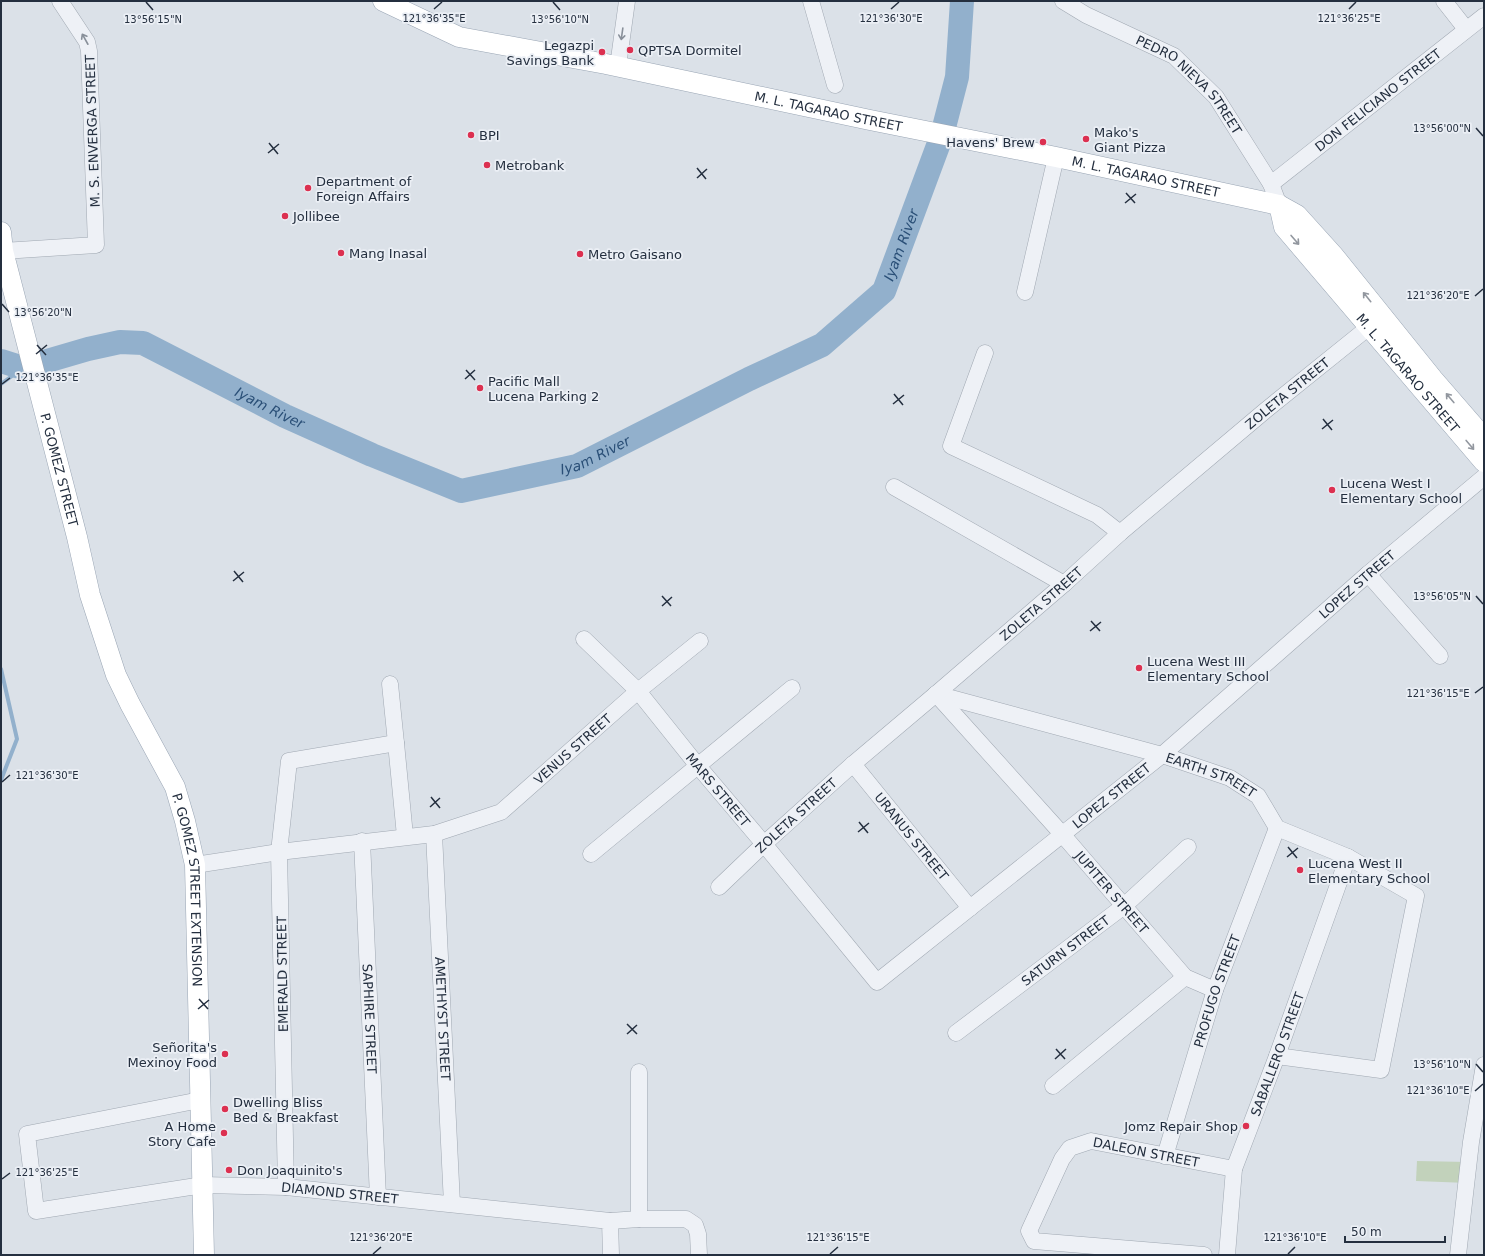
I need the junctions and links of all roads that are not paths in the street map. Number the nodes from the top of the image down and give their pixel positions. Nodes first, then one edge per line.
1 (60, 1) edge
2 (383, 1) edge
3 (627, 1) edge
4 (811, 1) edge
5 (1063, 1) edge
6 (1444, 1) edge
7 (1484, 16) edge
8 (1466, 29) junction
9 (618, 66) junction
10 (835, 85) dead end
11 (1056, 157) junction
12 (1271, 184) junction
13 (1279, 206) junction
14 (2, 242) edge
15 (1025, 292) dead end
16 (1369, 327) junction
17 (985, 353) dead end
18 (1484, 438) edge
19 (1484, 462) edge
20 (1484, 477) edge
21 (894, 487) dead end
22 (1120, 533) junction
23 (1368, 574) junction
24 (1064, 584) junction
25 (584, 639) dead end
26 (700, 641) dead end
27 (1440, 656) dead end
28 (390, 684) dead end
29 (792, 688) dead end
30 (638, 691) junction
31 (936, 694) junction
32 (130, 704) joint
33 (396, 743) junction
34 (1162, 755) junction
35 (853, 764) junction
36 (698, 766) junction
37 (1277, 828) junction
38 (434, 834) junction
39 (1062, 834) junction
40 (404, 836) junction
41 (362, 841) junction
42 (764, 844) junction
43 (1188, 846) dead end
44 (279, 852) junction
45 (591, 854) dead end
46 (1348, 857) junction
47 (195, 865) junction
48 (719, 887) dead end
49 (1124, 906) junction
50 (970, 908) junction
51 (1185, 977) junction
52 (877, 982) joint
53 (1216, 990) junction
54 (956, 1033) dead end
55 (1277, 1056) junction
56 (1484, 1065) edge
57 (639, 1072) dead end
58 (1053, 1086) dead end
59 (200, 1100) junction
60 (1165, 1156) junction
61 (1234, 1169) junction
62 (203, 1185) junction
63 (286, 1187) junction
64 (378, 1197) junction
65 (452, 1204) junction
66 (639, 1219) junction
67 (610, 1221) junction
68 (204, 1255) edge
69 (611, 1255) edge
70 (699, 1255) edge
71 (1204, 1255) edge
72 (1227, 1255) edge
73 (1458, 1255) edge

14 -> 1 street, M. S. ENVERGA STREET
2 - 9 main road, M. L. TAGARAO STREET
3 -> 9 street
4 - 10 street
5 - 12 street, PEDRO NIEVA STREET
6 - 8 street
7 - 8 street, DON FELICIANO STREET
8 - 12 street, DON FELICIANO STREET
9 - 11 main road, M. L. TAGARAO STREET
11 - 13 main road, M. L. TAGARAO STREET
11 - 15 street
12 - 13 street, PEDRO NIEVA STREET
13 -> 16 main road, M. L. TAGARAO STREET
18 -> 13 main road, M. L. TAGARAO STREET
14 - 32 main road, P. GOMEZ STREET
16 -> 19 main road, M. L. TAGARAO STREET
16 - 22 street, ZOLETA STREET
17 - 22 street
20 - 23 street, LOPEZ STREET
21 - 24 street
22 - 24 street, ZOLETA STREET
23 - 27 street
23 - 34 street, LOPEZ STREET
24 - 31 street, ZOLETA STREET
25 - 30 street, MARS STREET
26 - 30 street, VENUS STREET
28 - 33 street
29 - 36 street
30 - 36 street, MARS STREET
30 - 38 street, VENUS STREET
31 - 34 street, EARTH STREET
31 - 35 street, ZOLETA STREET
31 - 39 street, JUPITER STREET
32 - 47 main road, P. GOMEZ STREET EXTENSION
33 - 40 street
33 - 44 street, EMERALD STREET
34 - 37 street, EARTH STREET
34 - 39 street, LOPEZ STREET
35 - 42 street, ZOLETA STREET
35 - 50 street, URANUS STREET
36 - 42 street, MARS STREET
36 - 45 street
37 - 46 street
37 - 53 street, PROFUGO STREET
38 - 40 street, VENUS STREET
38 - 65 street, AMETHYST STREET
39 - 49 street, JUPITER STREET
39 - 50 street, LOPEZ STREET
40 - 41 street, VENUS STREET
41 - 44 street, VENUS STREET
41 - 64 street, SAPHIRE STREET
42 - 48 street, ZOLETA STREET
42 - 52 street, MARS STREET
43 - 49 street, SATURN STREET
44 - 47 street, VENUS STREET
44 - 63 street, EMERALD STREET
46 - 55 street, SABALLERO STREET
46 - 55 street
47 - 59 main road, P. GOMEZ STREET EXTENSION
49 - 51 street, JUPITER STREET
49 - 54 street, SATURN STREET
50 - 52 street, LOPEZ STREET
51 - 53 street, JUPITER STREET
51 - 58 street
53 - 60 street, PROFUGO STREET
55 - 61 street, SABALLERO STREET
56 - 73 street
57 - 66 street
59 - 62 main road, P. GOMEZ STREET EXTENSION
59 - 62 street, DIAMOND STREET
60 - 61 street, DALEON STREET
60 - 71 street, DALEON STREET
61 - 72 street, SABALLERO STREET
62 - 63 street, DIAMOND STREET
62 - 68 main road, P. GOMEZ STREET EXTENSION
63 - 64 street, DIAMOND STREET
64 - 65 street, DIAMOND STREET
65 - 67 street, DIAMOND STREET
66 - 67 street, DIAMOND STREET
66 - 70 street, DIAMOND STREET
67 - 69 street

